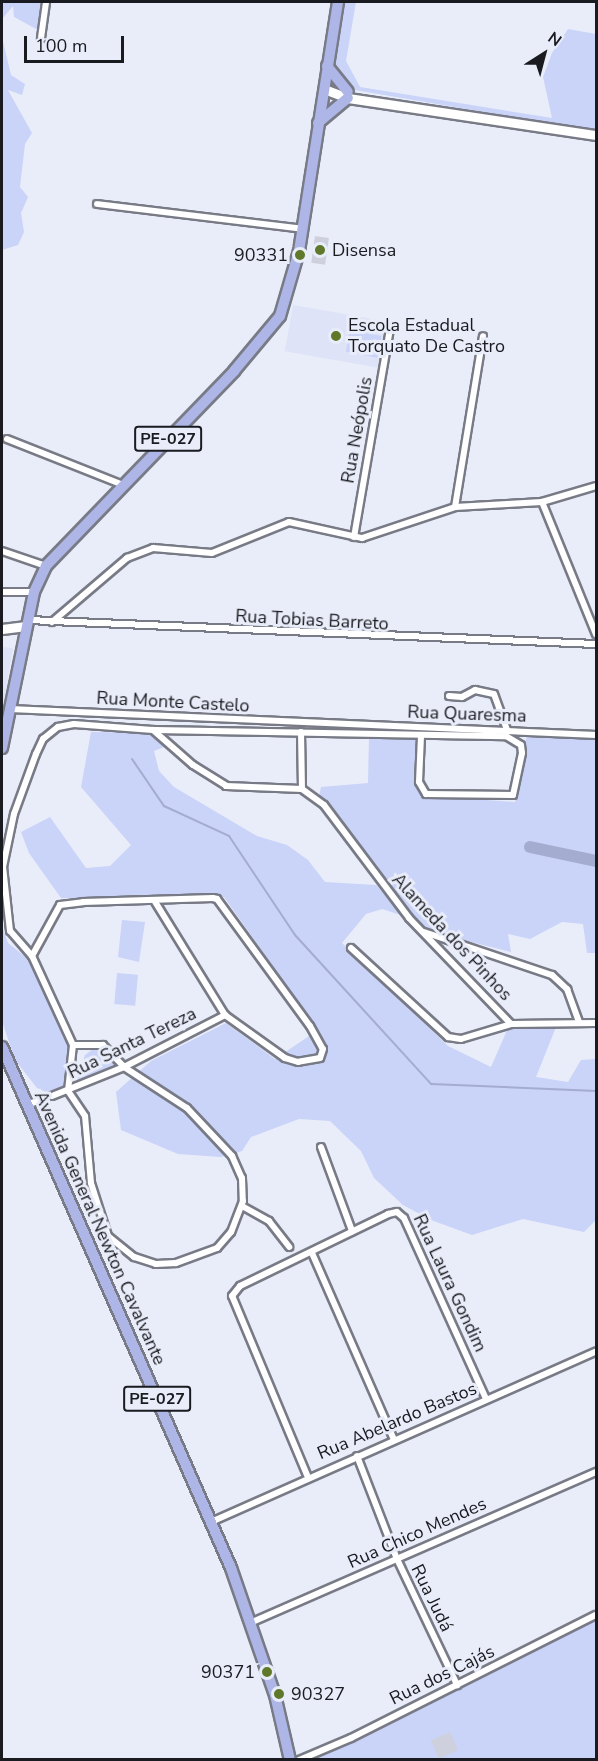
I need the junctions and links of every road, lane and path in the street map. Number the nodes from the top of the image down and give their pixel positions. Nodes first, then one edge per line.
1 (46, 2) edge
2 (338, 2) edge
3 (40, 38) dead end
4 (327, 66) junction
5 (324, 90) junction
6 (348, 95) junction
7 (318, 123) junction
8 (597, 135) edge
9 (97, 204) dead end
10 (303, 229) junction
11 (390, 328) dead end
12 (483, 336) dead end
13 (7, 439) dead end
14 (123, 485) junction
15 (597, 486) edge
16 (542, 502) junction
17 (455, 507) junction
18 (354, 537) junction
19 (2, 551) edge
20 (46, 566) junction
21 (2, 592) edge
22 (34, 592) junction
23 (52, 622) junction
24 (26, 623) junction
25 (2, 629) edge
26 (597, 634) edge
27 (597, 644) edge
28 (449, 696) dead end
29 (9, 709) junction
30 (336, 724) joint
31 (153, 730) junction
32 (507, 730) junction
33 (301, 732) junction
34 (597, 735) edge
35 (421, 736) junction
36 (2, 748) edge
37 (302, 789) junction
38 (153, 900) junction
39 (421, 930) junction
40 (351, 948) dead end
41 (32, 956) junction
42 (225, 1015) junction
43 (579, 1022) junction
44 (511, 1023) junction
45 (597, 1023) edge
46 (73, 1045) junction
47 (2, 1047) edge
48 (124, 1067) junction
49 (69, 1091) junction
50 (28, 1104) junction
51 (321, 1147) dead end
52 (242, 1206) junction
53 (352, 1231) junction
54 (289, 1247) dead end
55 (312, 1253) junction
56 (596, 1351) edge
57 (486, 1399) junction
58 (394, 1440) junction
59 (357, 1456) junction
60 (597, 1472) edge
61 (307, 1475) junction
62 (211, 1522) junction
63 (397, 1559) junction
64 (597, 1615) edge
65 (250, 1623) junction
66 (457, 1685) junction
67 (290, 1760) edge
68 (299, 1760) edge

1 - 3 street
2 - 4 main road, PE-027
4 - 5 main road, PE-027
4 - 6 main road
5 - 6 main road
5 - 7 main road, PE-027
6 - 7 main road
6 - 8 main road
7 - 10 main road, PE-027
9 - 10 street
10 - 14 main road, PE-027
11 - 18 street, Rua Neópolis
12 - 17 street
13 - 14 street
14 - 20 main road, PE-027
15 - 16 street
16 - 17 street
16 - 26 street
17 - 18 street
18 - 23 street
19 - 20 street
20 - 22 main road, PE-027
21 - 22 street
22 - 24 main road, PE-027
23 - 24 street, Rua Tobias Barreto
23 - 27 street, Rua Tobias Barreto
24 - 25 main road
24 - 29 main road, PE-027
28 - 32 street
29 - 30 street, Rua Monte Castelo
29 - 36 main road, PE-027
30 - 32 street, Rua Quaresma
31 - 33 street
31 - 37 street
31 - 41 street
32 - 34 street, Rua Quaresma
33 - 35 street
33 - 37 street
35 - 35 street
37 - 39 street, Alameda dos Pinhos
38 - 41 street
38 - 42 street
38 - 42 street
39 - 43 street
39 - 44 street, Alameda dos Pinhos
40 - 44 street
41 - 46 street
42 - 48 street, Rua Santa Tereza
43 - 44 street
43 - 45 street
46 - 48 street
46 - 49 street
47 - 50 main road, Avenida General Newton Cavalvante / PE-027
48 - 49 street, Rua Santa Tereza
48 - 52 street
49 - 50 street, Rua Santa Tereza
49 - 52 street
50 - 62 main road, Avenida General Newton Cavalvante / PE-027
51 - 53 street
52 - 54 street
53 - 55 street
53 - 57 street, Rua Laura Gondim
55 - 58 street
55 - 61 street
56 - 57 street, Rua Abelardo Bastos
57 - 58 street, Rua Abelardo Bastos
58 - 59 street, Rua Abelardo Bastos
59 - 61 street, Rua Abelardo Bastos
59 - 63 street, Rua Judá
60 - 63 street, Rua Chico Mendes
61 - 62 street, Rua Abelardo Bastos
62 - 65 main road, Avenida General Newton Cavalvante / PE-027
63 - 65 street, Rua Chico Mendes
63 - 66 street, Rua Judá
64 - 66 street, Rua dos Cajás
65 - 67 main road, Avenida General Newton Cavalvante / PE-027
66 - 68 street, Rua dos Cajás

